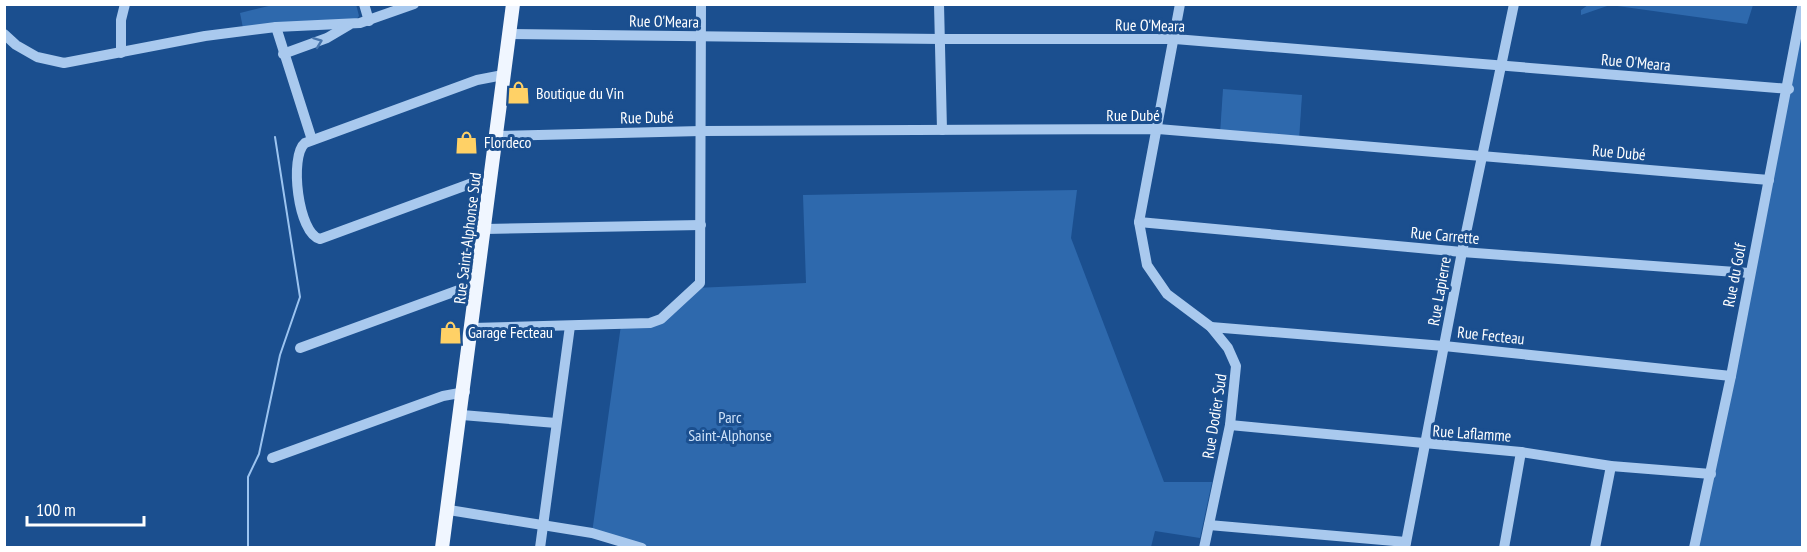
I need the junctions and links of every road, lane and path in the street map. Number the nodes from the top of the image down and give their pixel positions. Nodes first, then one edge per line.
1 (125, 4) edge
2 (364, 4) edge
3 (414, 4) edge
4 (513, 4) edge
5 (701, 4) edge
6 (939, 4) edge
7 (1180, 4) edge
8 (1514, 4) edge
9 (1803, 7) edge
10 (369, 21) junction
11 (350, 24) junction
12 (276, 27) junction
13 (4, 34) edge
14 (510, 34) junction
15 (702, 37) junction
16 (940, 39) junction
17 (1174, 39) junction
18 (121, 53) junction
19 (283, 54) junction
20 (1501, 66) junction
21 (503, 75) junction
22 (1789, 89) junction
23 (1158, 129) junction
24 (942, 130) junction
25 (701, 131) junction
26 (496, 136) junction
27 (312, 140) junction
28 (1482, 156) junction
29 (1768, 180) junction
30 (490, 181) junction
31 (1139, 222) junction
32 (701, 225) junction
33 (484, 229) junction
34 (1462, 252) junction
35 (1749, 273) junction
36 (478, 283) junction
37 (570, 326) junction
38 (1211, 327) junction
39 (472, 328) junction
40 (1444, 346) junction
41 (300, 348) dead end
42 (1731, 376) junction
43 (465, 392) junction
44 (462, 415) junction
45 (556, 423) junction
46 (1230, 425) junction
47 (1425, 445) junction
48 (1521, 452) junction
49 (272, 458) dead end
50 (1611, 466) junction
51 (1711, 474) junction
52 (449, 510) junction
53 (544, 524) junction
54 (1209, 525) junction
55 (1405, 545) edge
56 (639, 547) edge
57 (442, 548) edge
58 (540, 548) edge
59 (1204, 548) edge
60 (1504, 548) edge
61 (1595, 548) edge
62 (1694, 548) edge

1 - 18 street
2 - 10 street
3 - 10 street
4 - 14 main road, Rue Saint-Alphonse Sud
5 - 15 street
6 - 16 street
7 - 17 street, Rue Dodier Sud
8 - 20 street, Rue Lapierre
9 - 22 street, Rue du Golf
10 - 11 street
11 - 12 street
19 -> 11 street
12 - 18 street
12 - 19 street
13 - 18 street
14 - 15 street, Rue O'Meara
14 - 21 main road, Rue Saint-Alphonse Sud
15 - 16 street, Rue O'Meara
15 - 25 street
16 - 17 street, Rue O'Meara
16 - 24 street
17 - 20 street, Rue O'Meara
17 - 23 street, Rue Dodier Sud
19 - 27 street
20 - 22 street, Rue O'Meara
20 - 28 street, Rue Lapierre
21 - 26 main road, Rue Saint-Alphonse Sud
21 - 27 street
22 - 29 street, Rue du Golf
23 - 24 street, Rue Dubé
23 - 28 street, Rue Dubé
23 - 31 street, Rue Dodier Sud
24 - 25 street, Rue Dubé
25 - 26 street, Rue Dubé
25 - 32 street
26 - 30 main road, Rue Saint-Alphonse Sud
27 - 30 street
28 - 29 street, Rue Dubé
28 - 34 street, Rue Lapierre
29 - 35 street, Rue du Golf
30 - 33 main road, Rue Saint-Alphonse Sud
31 - 34 street, Rue Carrette
31 - 38 street, Rue Dodier Sud
32 - 33 street
32 - 37 street
33 - 36 main road, Rue Saint-Alphonse Sud
34 - 35 street, Rue Carrette
34 - 40 street, Rue Lapierre
35 - 42 street, Rue du Golf
36 - 39 main road, Rue Saint-Alphonse Sud
36 - 41 street
37 - 39 street
37 - 45 street
38 - 40 street, Rue Fecteau
38 - 46 street, Rue Dodier Sud
39 - 43 main road, Rue Saint-Alphonse Sud
40 - 42 street, Rue Fecteau
40 - 47 street, Rue Lapierre
42 - 51 street, Rue du Golf
43 - 44 main road, Rue Saint-Alphonse Sud
43 - 49 street
44 - 45 street
44 - 52 main road, Rue Saint-Alphonse Sud
45 - 53 street
46 - 47 street, Rue Laflamme
46 - 54 street, Rue Dodier Sud
47 - 48 street, Rue Laflamme
47 - 55 street, Rue Lapierre
48 - 50 street, Rue Laflamme
48 - 60 street
50 - 51 street, Rue Laflamme
50 - 61 street
51 - 62 street, Rue du Golf
52 - 53 street
52 - 57 main road, Rue Saint-Alphonse Sud
53 - 56 street
53 - 58 street
54 - 55 street
54 - 59 street, Rue Dodier Sud

